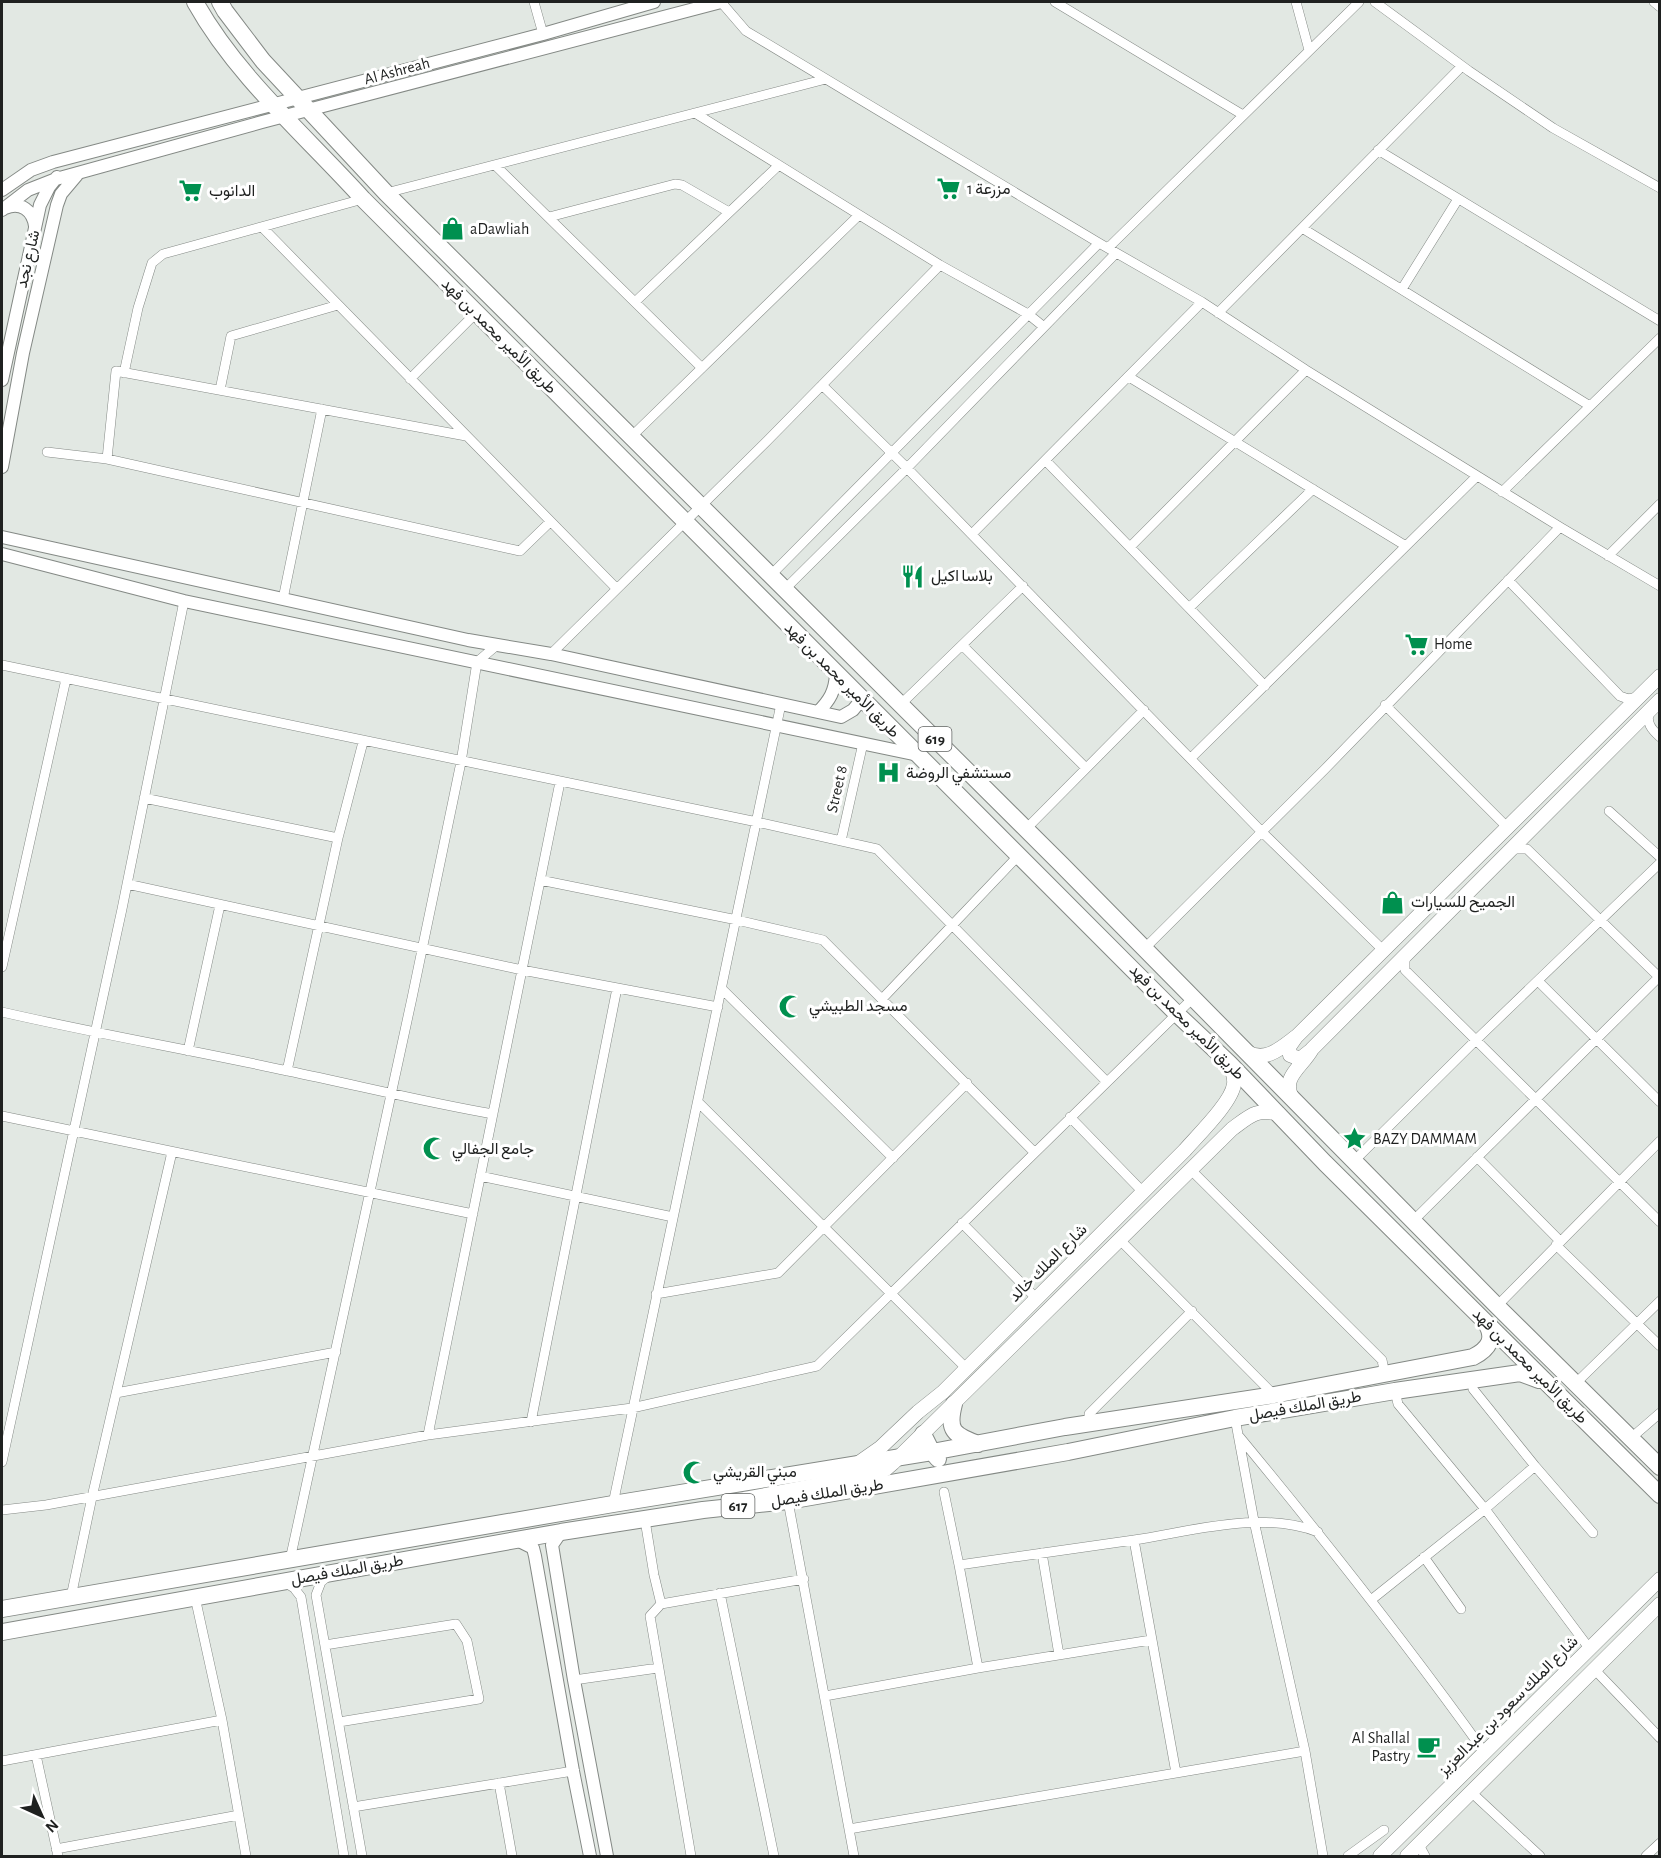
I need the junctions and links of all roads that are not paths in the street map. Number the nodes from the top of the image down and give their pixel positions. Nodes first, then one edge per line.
1 (195, 2) edge
2 (220, 2) edge
3 (534, 2) edge
4 (654, 2) edge
5 (721, 2) edge
6 (1055, 2) edge
7 (1296, 2) edge
8 (1359, 2) edge
9 (1375, 2) edge
10 (1654, 2) edge
11 (1659, 7) edge
12 (543, 33) junction
13 (1309, 50) junction
14 (1462, 66) junction
15 (826, 79) junction
16 (296, 97) junction
17 (272, 103) junction
18 (309, 111) junction
19 (695, 113) junction
20 (1243, 115) junction
21 (285, 117) junction
22 (1378, 150) junction
23 (93, 151) junction
24 (495, 165) junction
25 (778, 165) junction
26 (81, 172) junction
27 (56, 179) junction
28 (1659, 188) edge
29 (2, 190) edge
30 (386, 193) junction
31 (1458, 199) junction
32 (363, 200) junction
33 (2, 210) edge
34 (729, 212) junction
35 (859, 215) junction
36 (549, 217) junction
37 (262, 227) junction
38 (1302, 228) junction
39 (35, 230) junction
40 (1099, 243) junction
41 (1112, 251) junction
42 (940, 265) junction
43 (1402, 289) junction
44 (635, 302) junction
45 (1202, 302) junction
46 (338, 305) junction
47 (476, 313) junction
48 (1218, 313) junction
49 (1028, 314) junction
50 (1659, 321) edge
51 (1044, 327) junction
52 (1659, 338) edge
53 (702, 368) junction
54 (1306, 370) junction
55 (124, 373) junction
56 (1129, 377) junction
57 (410, 379) junction
58 (2, 380) edge
59 (822, 385) junction
60 (220, 390) junction
61 (1590, 406) junction
62 (322, 409) junction
63 (466, 436) junction
64 (631, 437) junction
65 (1234, 441) junction
66 (47, 452) dead end
67 (891, 453) junction
68 (107, 459) junction
69 (1046, 461) junction
70 (2, 467) edge
71 (907, 468) junction
72 (1477, 476) junction
73 (1313, 489) junction
74 (1502, 492) junction
75 (302, 502) junction
76 (1659, 504) edge
77 (699, 506) junction
78 (550, 522) junction
79 (684, 522) junction
80 (1560, 527) junction
81 (972, 534) junction
82 (2, 537) edge
83 (1406, 546) junction
84 (1130, 547) junction
85 (2, 554) edge
86 (1608, 556) junction
87 (770, 576) junction
88 (1508, 580) junction
89 (1023, 586) junction
90 (1659, 586) edge
91 (617, 589) junction
92 (784, 590) junction
93 (283, 600) junction
94 (184, 601) junction
95 (1189, 608) junction
96 (497, 645) junction
97 (962, 645) junction
98 (550, 654) junction
99 (477, 662) junction
100 (2, 665) edge
101 (836, 674) junction
102 (1659, 676) edge
103 (66, 679) junction
104 (1264, 686) junction
105 (1639, 697) junction
106 (163, 699) junction
107 (862, 699) junction
108 (781, 704) junction
109 (1655, 704) edge
110 (900, 705) junction
111 (1385, 705) junction
112 (1144, 710) junction
113 (818, 712) junction
114 (778, 724) junction
115 (1656, 734) edge
116 (363, 741) junction
117 (862, 743) junction
118 (918, 755) junction
119 (1191, 758) junction
120 (461, 762) junction
121 (1086, 768) junction
122 (560, 782) junction
123 (144, 798) junction
124 (1610, 811) dead end
125 (757, 822) junction
126 (1507, 827) junction
127 (1026, 829) junction
128 (1261, 831) junction
129 (338, 838) junction
130 (841, 841) junction
131 (1511, 849) junction
132 (1019, 855) junction
133 (1659, 857) edge
134 (1659, 862) edge
135 (540, 880) junction
136 (127, 884) junction
137 (220, 904) junction
138 (737, 920) junction
139 (1600, 921) junction
140 (952, 926) junction
141 (319, 927) junction
142 (423, 948) junction
143 (1144, 948) junction
144 (1384, 951) junction
145 (1404, 955) junction
146 (2, 967) edge
147 (522, 970) junction
148 (1659, 977) edge
149 (1538, 981) junction
150 (617, 988) junction
151 (722, 989) junction
152 (1193, 998) junction
153 (882, 999) junction
154 (718, 1007) junction
155 (2, 1012) edge
156 (1177, 1014) junction
157 (94, 1033) junction
158 (1297, 1036) junction
159 (1596, 1039) junction
160 (1475, 1041) junction
161 (1312, 1049) junction
162 (1245, 1050) junction
163 (188, 1051) junction
164 (1229, 1063) junction
165 (288, 1071) junction
166 (1106, 1081) junction
167 (967, 1083) junction
168 (392, 1095) junction
169 (1292, 1098) junction
170 (1535, 1099) junction
171 (698, 1102) junction
172 (1659, 1102) edge
173 (1218, 1113) junction
174 (493, 1114) junction
175 (1279, 1114) junction
176 (2, 1116) edge
177 (1070, 1117) junction
178 (1232, 1129) junction
179 (73, 1131) junction
180 (1659, 1141) edge
181 (172, 1152) junction
182 (1034, 1152) junction
183 (1477, 1157) junction
184 (893, 1158) junction
185 (1354, 1161) junction
186 (1190, 1169) junction
187 (480, 1176) junction
188 (1618, 1182) junction
189 (1142, 1191) junction
190 (371, 1193) junction
191 (576, 1195) junction
192 (472, 1214) junction
193 (673, 1217) junction
194 (1414, 1220) junction
195 (1659, 1222) edge
196 (962, 1223) junction
197 (823, 1228) junction
198 (1119, 1239) junction
199 (1558, 1243) junction
200 (656, 1294) junction
201 (889, 1294) junction
202 (1036, 1298) junction
203 (1659, 1301) edge
204 (1497, 1306) junction
205 (1192, 1311) junction
206 (1480, 1317) junction
207 (1636, 1324) junction
208 (1659, 1347) edge
209 (336, 1352) junction
210 (1473, 1357) junction
211 (961, 1373) junction
212 (1385, 1374) junction
213 (1545, 1383) junction
214 (1576, 1383) junction
215 (1474, 1384) junction
216 (1395, 1391) junction
217 (116, 1392) junction
218 (1274, 1395) junction
219 (954, 1404) junction
220 (632, 1408) junction
221 (1659, 1413) edge
222 (1235, 1418) junction
223 (531, 1422) junction
224 (1090, 1424) junction
225 (1159, 1432) junction
226 (923, 1434) junction
227 (428, 1435) junction
228 (1238, 1435) junction
229 (1630, 1438) junction
230 (979, 1444) junction
231 (932, 1452) junction
232 (312, 1456) junction
233 (899, 1458) junction
234 (2, 1462) edge
235 (854, 1465) junction
236 (1535, 1466) junction
237 (1659, 1467) edge
238 (944, 1492) dead end
239 (1659, 1495) edge
240 (92, 1497) junction
241 (788, 1501) junction
242 (613, 1504) junction
243 (1485, 1509) junction
244 (2, 1510) edge
245 (703, 1510) junction
246 (645, 1520) junction
247 (1254, 1521) junction
248 (561, 1532) junction
249 (1318, 1532) junction
250 (1593, 1533) dead end
251 (517, 1540) junction
252 (1134, 1540) junction
253 (1042, 1553) junction
254 (1424, 1557) junction
255 (290, 1560) junction
256 (959, 1565) junction
257 (330, 1574) junction
258 (804, 1579) junction
259 (1659, 1580) edge
260 (280, 1582) junction
261 (560, 1585) junction
262 (541, 1588) junction
263 (720, 1593) junction
264 (71, 1597) junction
265 (195, 1597) junction
266 (1371, 1600) junction
267 (661, 1604) junction
268 (2, 1609) edge
269 (1461, 1609) dead end
270 (1658, 1609) edge
271 (2, 1632) edge
272 (1151, 1640) junction
273 (325, 1645) junction
274 (1590, 1648) junction
275 (1059, 1655) junction
276 (658, 1668) junction
277 (978, 1668) junction
278 (1594, 1669) junction
279 (574, 1680) junction
280 (825, 1696) junction
281 (222, 1720) junction
282 (339, 1722) junction
283 (1659, 1738) edge
284 (1514, 1748) junction
285 (1305, 1751) junction
286 (1485, 1753) junction
287 (36, 1755) junction
288 (2, 1761) edge
289 (573, 1771) junction
290 (1176, 1773) junction
291 (499, 1783) junction
292 (1471, 1792) junction
293 (353, 1807) junction
294 (238, 1815) junction
295 (849, 1829) junction
296 (1384, 1830) dead end
297 (1659, 1843) edge
298 (1422, 1851) edge
299 (57, 1853) edge
300 (246, 1857) edge
301 (344, 1857) edge
302 (362, 1857) edge
303 (512, 1857) edge
304 (590, 1857) edge
305 (607, 1857) edge
306 (691, 1857) edge
307 (774, 1857) edge
308 (854, 1857) edge
309 (1323, 1857) edge
310 (1348, 1857) edge
311 (1380, 1857) edge
312 (1407, 1857) edge
313 (1540, 1857) edge
314 (1647, 1857) edge

1 - 17 highway, طريق الأمير محمد بن فهد / 619
2 - 16 highway, طريق الأمير محمد بن فهد / 619
3 - 12 street
4 - 12 street
5 - 15 street
5 - 18 street, Al Ashreah
6 - 20 street
7 - 13 street
8 - 13 street
9 - 14 street
10 - 11 street
12 - 16 street
13 - 20 street
14 - 22 street
14 - 28 street
15 - 19 street
15 - 40 street
16 - 17 street
16 - 18 highway, طريق الأمير محمد بن فهد / 619
17 - 21 highway, طريق الأمير محمد بن فهد / 619
17 - 23 street
18 - 21 street, Al Ashreah
18 - 30 highway, طريق الأمير محمد بن فهد / 619
19 - 24 street
19 - 25 street
20 - 41 street
21 - 26 street, Al Ashreah
21 - 32 highway, طريق الأمير محمد بن فهد / 619
22 - 31 street
22 - 38 street
23 - 27 street
23 - 29 street
24 - 30 street
24 - 36 street
25 - 34 street
25 - 35 street
26 - 27 street, Al Ashreah
26 - 70 street, شارع نجد
27 - 33 street
27 - 39 street
30 - 64 highway, طريق الأمير محمد بن فهد / 619
31 - 43 street
31 - 50 street
32 - 37 street
32 - 47 highway, طريق الأمير محمد بن فهد / 619
33 - 39 street
34 - 36 street
34 - 44 street
35 - 42 street
35 - 53 street
36 - 44 street
37 - 46 street
37 - 55 street
38 - 43 street
38 - 48 street
39 - 58 street
40 - 41 street
40 - 49 street
41 - 45 street
41 - 51 street
42 - 49 street
42 - 59 street
43 - 61 street
44 - 53 street
45 - 48 street
45 - 56 street
46 - 57 street
46 - 60 street
47 - 57 street
47 - 79 highway, طريق الأمير محمد بن فهد / 619
48 - 54 street
49 - 51 street
49 - 67 street
51 - 71 street
52 - 61 street
53 - 64 street
54 - 65 street
54 - 72 street
55 - 60 street
55 - 68 street
56 - 65 street
56 - 69 street
57 - 63 street
59 - 67 street
59 - 77 street
60 - 62 street
61 - 74 street
62 - 63 street
62 - 75 street
63 - 78 street
64 - 77 highway, طريق الأمير محمد بن فهد / 619
65 - 73 street
65 - 84 street
66 - 68 street
67 - 71 street
67 - 87 street
68 - 75 street
69 - 81 street
69 - 84 street
71 - 81 street
71 - 92 street
72 - 74 street
72 - 83 street
73 - 83 street
73 - 95 street
74 - 80 street
75 - 78 street
75 - 93 street
76 - 86 street
77 - 79 street
77 - 87 highway, طريق الأمير محمد بن فهد / 619
78 - 91 street
79 - 91 street
79 - 101 highway, طريق الأمير محمد بن فهد / 619
80 - 86 street
80 - 88 street
81 - 89 street
82 - 93 street
83 - 104 street
84 - 95 street
85 - 94 street
86 - 90 street
87 - 92 highway, طريق الأمير محمد بن فهد / 619
88 - 105 street
88 - 111 street
89 - 97 street
89 - 112 street
91 - 98 street
92 - 110 highway, طريق الأمير محمد بن فهد / 619
93 - 96 street
94 - 99 street
94 - 106 street
95 - 104 street
96 - 98 street
96 - 99 street
97 - 110 street
97 - 121 street
98 - 108 street
99 - 114 street
99 - 120 street
100 - 103 street
101 - 107 highway, طريق الأمير محمد بن فهد / 619
101 - 113 street
102 - 105 main road
103 - 106 street
103 - 146 street
104 - 119 street
105 - 126 main road
106 - 116 street
106 - 123 street
107 - 113 street
107 - 118 highway, طريق الأمير محمد بن فهد / 619
108 - 113 street
108 - 114 street
109 - 115 street
109 - 131 main road
110 - 127 highway, طريق الأمير محمد بن فهد / 619
111 - 126 street
111 - 128 street
112 - 119 street
112 - 121 street
114 - 117 street
114 - 125 street
116 - 120 street
116 - 129 street
117 - 118 street
117 - 130 street, Street 8
118 - 132 highway, طريق الأمير محمد بن فهد / 619
119 - 128 street
120 - 122 street
120 - 142 street
121 - 127 street
122 - 125 street
122 - 135 street
123 - 129 street
123 - 136 street
124 - 133 street
125 - 130 street
125 - 138 street
126 - 144 main road
127 - 143 highway, طريق الأمير محمد بن فهد / 619
128 - 143 street
128 - 144 street
129 - 141 street
130 - 140 street
131 - 139 street
131 - 145 main road
132 - 140 street
132 - 156 highway, طريق الأمير محمد بن فهد / 619
134 - 139 street
135 - 138 street
135 - 147 street
136 - 137 street
136 - 157 street
137 - 141 street
137 - 163 street
138 - 151 street
138 - 153 street
139 - 148 street
139 - 149 street
140 - 153 street
140 - 166 street
141 - 142 street
141 - 165 street
142 - 147 street
142 - 168 street
143 - 152 highway, طريق الأمير محمد بن فهد / 619
144 - 158 main road
145 - 160 street
145 - 161 main road
147 - 150 street
147 - 174 street
148 - 159 street
149 - 159 street
149 - 160 street
150 - 154 street
150 - 191 street
151 - 154 street
151 - 184 street
152 - 156 street
152 - 162 highway, طريق الأمير محمد بن فهد / 619
153 - 167 street
154 - 171 street
155 - 157 street
156 - 164 highway, طريق الأمير محمد بن فهد / 619
156 - 166 street
157 - 163 street
157 - 179 street
158 - 161 main road
158 - 162 main road
159 - 170 street
159 - 172 street
160 - 170 street
160 - 185 street
161 - 169 main road
162 - 169 highway, طريق الأمير محمد بن فهد / 619
163 - 165 street
164 - 173 main road, شارع الملك خالد
164 - 175 highway, طريق الأمير محمد بن فهد / 619
165 - 168 street
166 - 177 street
167 - 182 street
167 - 184 street
168 - 174 street
168 - 190 street
169 - 185 highway, طريق الأمير محمد بن فهد / 619
170 - 183 street
170 - 188 street
171 - 193 street
171 - 197 street
173 - 178 main road
173 - 189 main road, شارع الملك خالد
174 - 187 street
175 - 178 main road, شارع الملك خالد
175 - 206 highway, طريق الأمير محمد بن فهد / 619
176 - 179 street
177 - 182 street
177 - 189 street
178 - 186 main road, شارع الملك خالد
179 - 181 street
179 - 234 street
180 - 188 street
181 - 190 street
181 - 217 street
182 - 196 street
183 - 194 street
183 - 199 street
184 - 197 street
185 - 194 highway, طريق الأمير محمد بن فهد / 619
186 - 198 main road, شارع الملك خالد
186 - 212 street
187 - 191 street
187 - 192 street
188 - 195 street
188 - 199 street
189 - 202 main road, شارع الملك خالد
190 - 192 street
190 - 209 street
191 - 193 street
191 - 223 street
192 - 227 street
193 - 200 street
194 - 204 highway, طريق الأمير محمد بن فهد / 619
196 - 201 street
196 - 202 street
197 - 200 street
197 - 201 street
198 - 205 street
198 - 219 main road, شارع الملك خالد
199 - 204 street
199 - 207 street
200 - 220 street
201 - 211 street
201 - 220 street
202 - 211 main road, شارع الملك خالد
203 - 207 street
204 - 214 highway, طريق الأمير محمد بن فهد / 619
205 - 218 street
205 - 224 street
206 - 210 highway
206 - 213 highway, طريق الأمير محمد بن فهد / 619
207 - 208 street
207 - 214 street
209 - 217 street
209 - 232 street
210 - 212 highway, طريق الملك فيصل / 617
210 - 215 highway
211 - 226 main road
211 - 235 main road, شارع الملك خالد
212 - 218 highway, طريق الملك فيصل / 617
213 - 215 highway, طريق الملك فيصل
213 - 239 highway, طريق الأمير محمد بن فهد / 619
214 - 229 highway, طريق الأمير محمد بن فهد / 619
215 - 216 highway, طريق الملك فيصل / 617
215 - 236 street
216 - 222 highway, طريق الملك فيصل / 617
216 - 243 street
217 - 240 street
218 - 224 highway, طريق الملك فيصل / 617
219 - 226 main road, شارع الملك خالد
219 - 230 highway
220 - 223 street
220 - 242 street
221 - 229 street
222 - 225 highway, طريق الملك فيصل / 617
222 - 228 street
223 - 227 street
224 - 230 highway, طريق الملك فيصل / 617
225 - 231 highway
225 - 241 highway, طريق الملك فيصل / 617
226 - 231 highway
226 - 233 main road, شارع الملك خالد
227 - 232 street
228 - 247 street
228 - 249 street
229 - 237 highway, طريق الأمير محمد بن فهد / 619
230 - 231 highway, طريق الملك فيصل / 617
231 - 233 highway, طريق الملك فيصل / 617
232 - 240 street
232 - 255 street
233 - 235 highway, طريق الملك فيصل / 617
233 - 245 main road, شارع الملك خالد
235 - 242 highway, طريق الملك فيصل / 617
236 - 243 street
236 - 250 street
238 - 256 street
240 - 244 street
240 - 264 street
241 - 245 highway, طريق الملك فيصل / 617
241 - 258 street
242 - 255 highway, طريق الملك فيصل / 617
243 - 254 street
243 - 274 street
245 - 246 highway, طريق الملك فيصل / 617
246 - 248 highway, طريق الملك فيصل / 617
246 - 267 street
247 - 249 street
247 - 252 street
247 - 285 street
248 - 251 highway, طريق الملك فيصل / 617
248 - 261 street
249 - 266 street
251 - 257 highway, طريق الملك فيصل / 617
251 - 262 street
252 - 253 street
252 - 272 street
253 - 256 street
253 - 275 street
254 - 266 street
254 - 269 street
255 - 264 highway, طريق الملك فيصل / 617
256 - 277 street
257 - 260 highway, طريق الملك فيصل / 617
257 - 273 street
258 - 263 street
258 - 280 street
259 - 274 main road, شارع الملك سعود بن عبدالعزيز
260 - 265 highway, طريق الملك فيصل / 617
260 - 301 street
261 - 262 street
261 - 279 street
262 - 289 street
263 - 267 street
263 - 307 street
264 - 268 highway, طريق الملك فيصل / 617
265 - 271 highway, طريق الملك فيصل / 617
265 - 281 street
266 - 286 street
267 - 276 street
270 - 278 main road
272 - 275 street
272 - 290 street
273 - 282 street
273 - 282 street
274 - 284 main road
274 - 286 main road, شارع الملك سعود بن عبدالعزيز
275 - 277 street
276 - 279 street
276 - 306 street
277 - 280 street
278 - 283 street
278 - 284 main road
279 - 305 street
280 - 295 street
281 - 287 street
281 - 294 street
282 - 293 street
284 - 292 main road
285 - 290 street
285 - 309 street
286 - 311 main road, شارع الملك سعود بن عبدالعزيز
287 - 288 street
287 - 299 street
289 - 291 street
289 - 304 street
290 - 295 street
291 - 293 street
291 - 303 street
292 - 298 main road
292 - 313 street
293 - 302 street
294 - 299 street
294 - 300 street
295 - 308 street
296 - 310 street
297 - 314 street
298 - 312 main road

